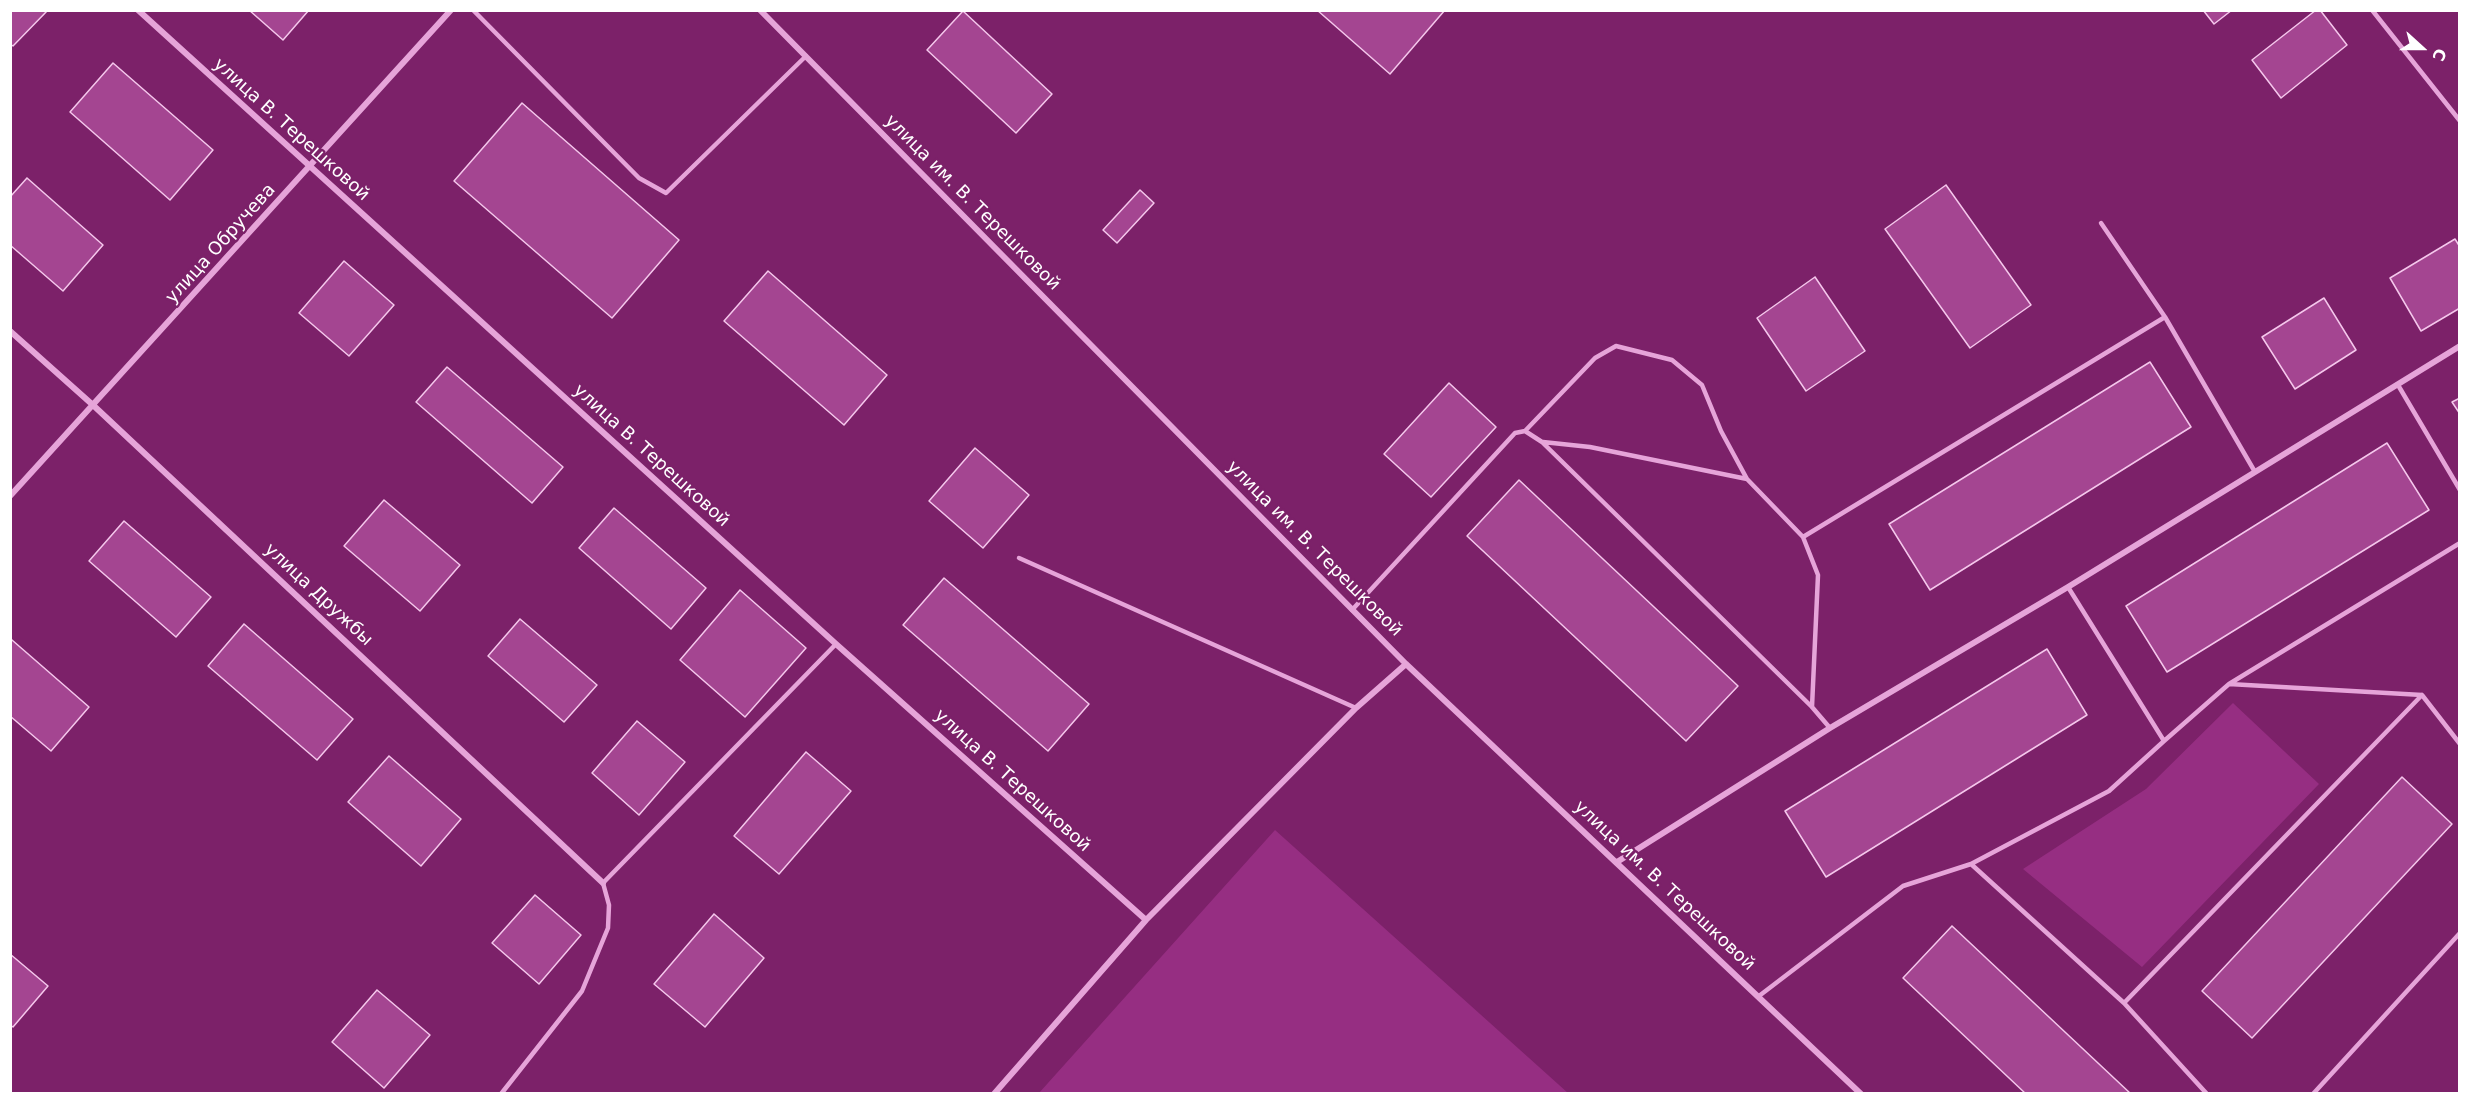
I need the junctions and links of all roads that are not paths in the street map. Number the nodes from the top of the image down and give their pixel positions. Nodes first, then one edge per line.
1 (138, 10) edge
2 (451, 10) edge
3 (473, 10) edge
4 (760, 10) edge
5 (2372, 10) edge
6 (806, 56) junction
7 (2460, 121) edge
8 (310, 168) junction
9 (2101, 223) dead end
10 (2165, 316) junction
11 (10, 331) edge
12 (2460, 346) edge
13 (2398, 385) junction
14 (94, 406) junction
15 (1525, 431) junction
16 (1542, 442) junction
17 (2255, 472) junction
18 (1747, 478) junction
19 (2460, 490) edge
20 (10, 496) edge
21 (1803, 537) junction
22 (2460, 543) edge
23 (1019, 558) dead end
24 (2068, 587) junction
25 (1353, 610) junction
26 (836, 644) junction
27 (1406, 664) junction
28 (2229, 684) junction
29 (2422, 695) junction
30 (1812, 707) junction
31 (1356, 708) junction
32 (1830, 728) junction
33 (2164, 741) junction
34 (2460, 744) edge
35 (1617, 862) junction
36 (1971, 864) junction
37 (603, 882) junction
38 (1146, 920) junction
39 (2460, 933) edge
40 (1759, 996) junction
41 (2124, 1003) junction
42 (501, 1094) edge
43 (994, 1094) edge
44 (1861, 1094) edge
45 (2207, 1094) edge
46 (2313, 1094) edge

1 - 8 street, улица В. Терешковой
2 - 8 street, улица Обручева
3 - 6 lane
4 - 6 street, улица им. В. Терешковой
5 - 7 lane
6 - 25 street, улица им. В. Терешковой
8 - 14 street, улица Обручева
8 - 26 street, улица В. Терешковой
9 - 10 lane
10 - 17 lane
10 - 21 lane
11 - 14 street, улица Дружбы
12 - 13 street
13 - 17 street
13 - 19 lane
14 - 20 street, улица Обручева
14 - 37 street, улица Дружбы
15 - 16 lane
15 - 18 lane
15 - 25 lane
16 - 18 lane
16 - 30 lane
17 - 24 street
18 - 21 lane
21 - 30 lane
22 - 28 lane
23 - 31 lane
24 - 32 street
24 - 33 lane
25 - 27 street, улица им. В. Терешковой
26 - 37 lane
26 - 38 street, улица В. Терешковой
27 - 31 street
27 - 35 street, улица им. В. Терешковой
28 - 29 lane
28 - 33 lane
29 - 34 lane
29 - 41 lane
30 - 32 lane
31 - 38 street
32 - 35 street
33 - 36 lane
35 - 40 street, улица им. В. Терешковой
36 - 40 lane
36 - 41 lane
37 - 42 lane
38 - 43 street
39 - 46 lane
40 - 44 street, улица им. В. Терешковой
41 - 45 lane

